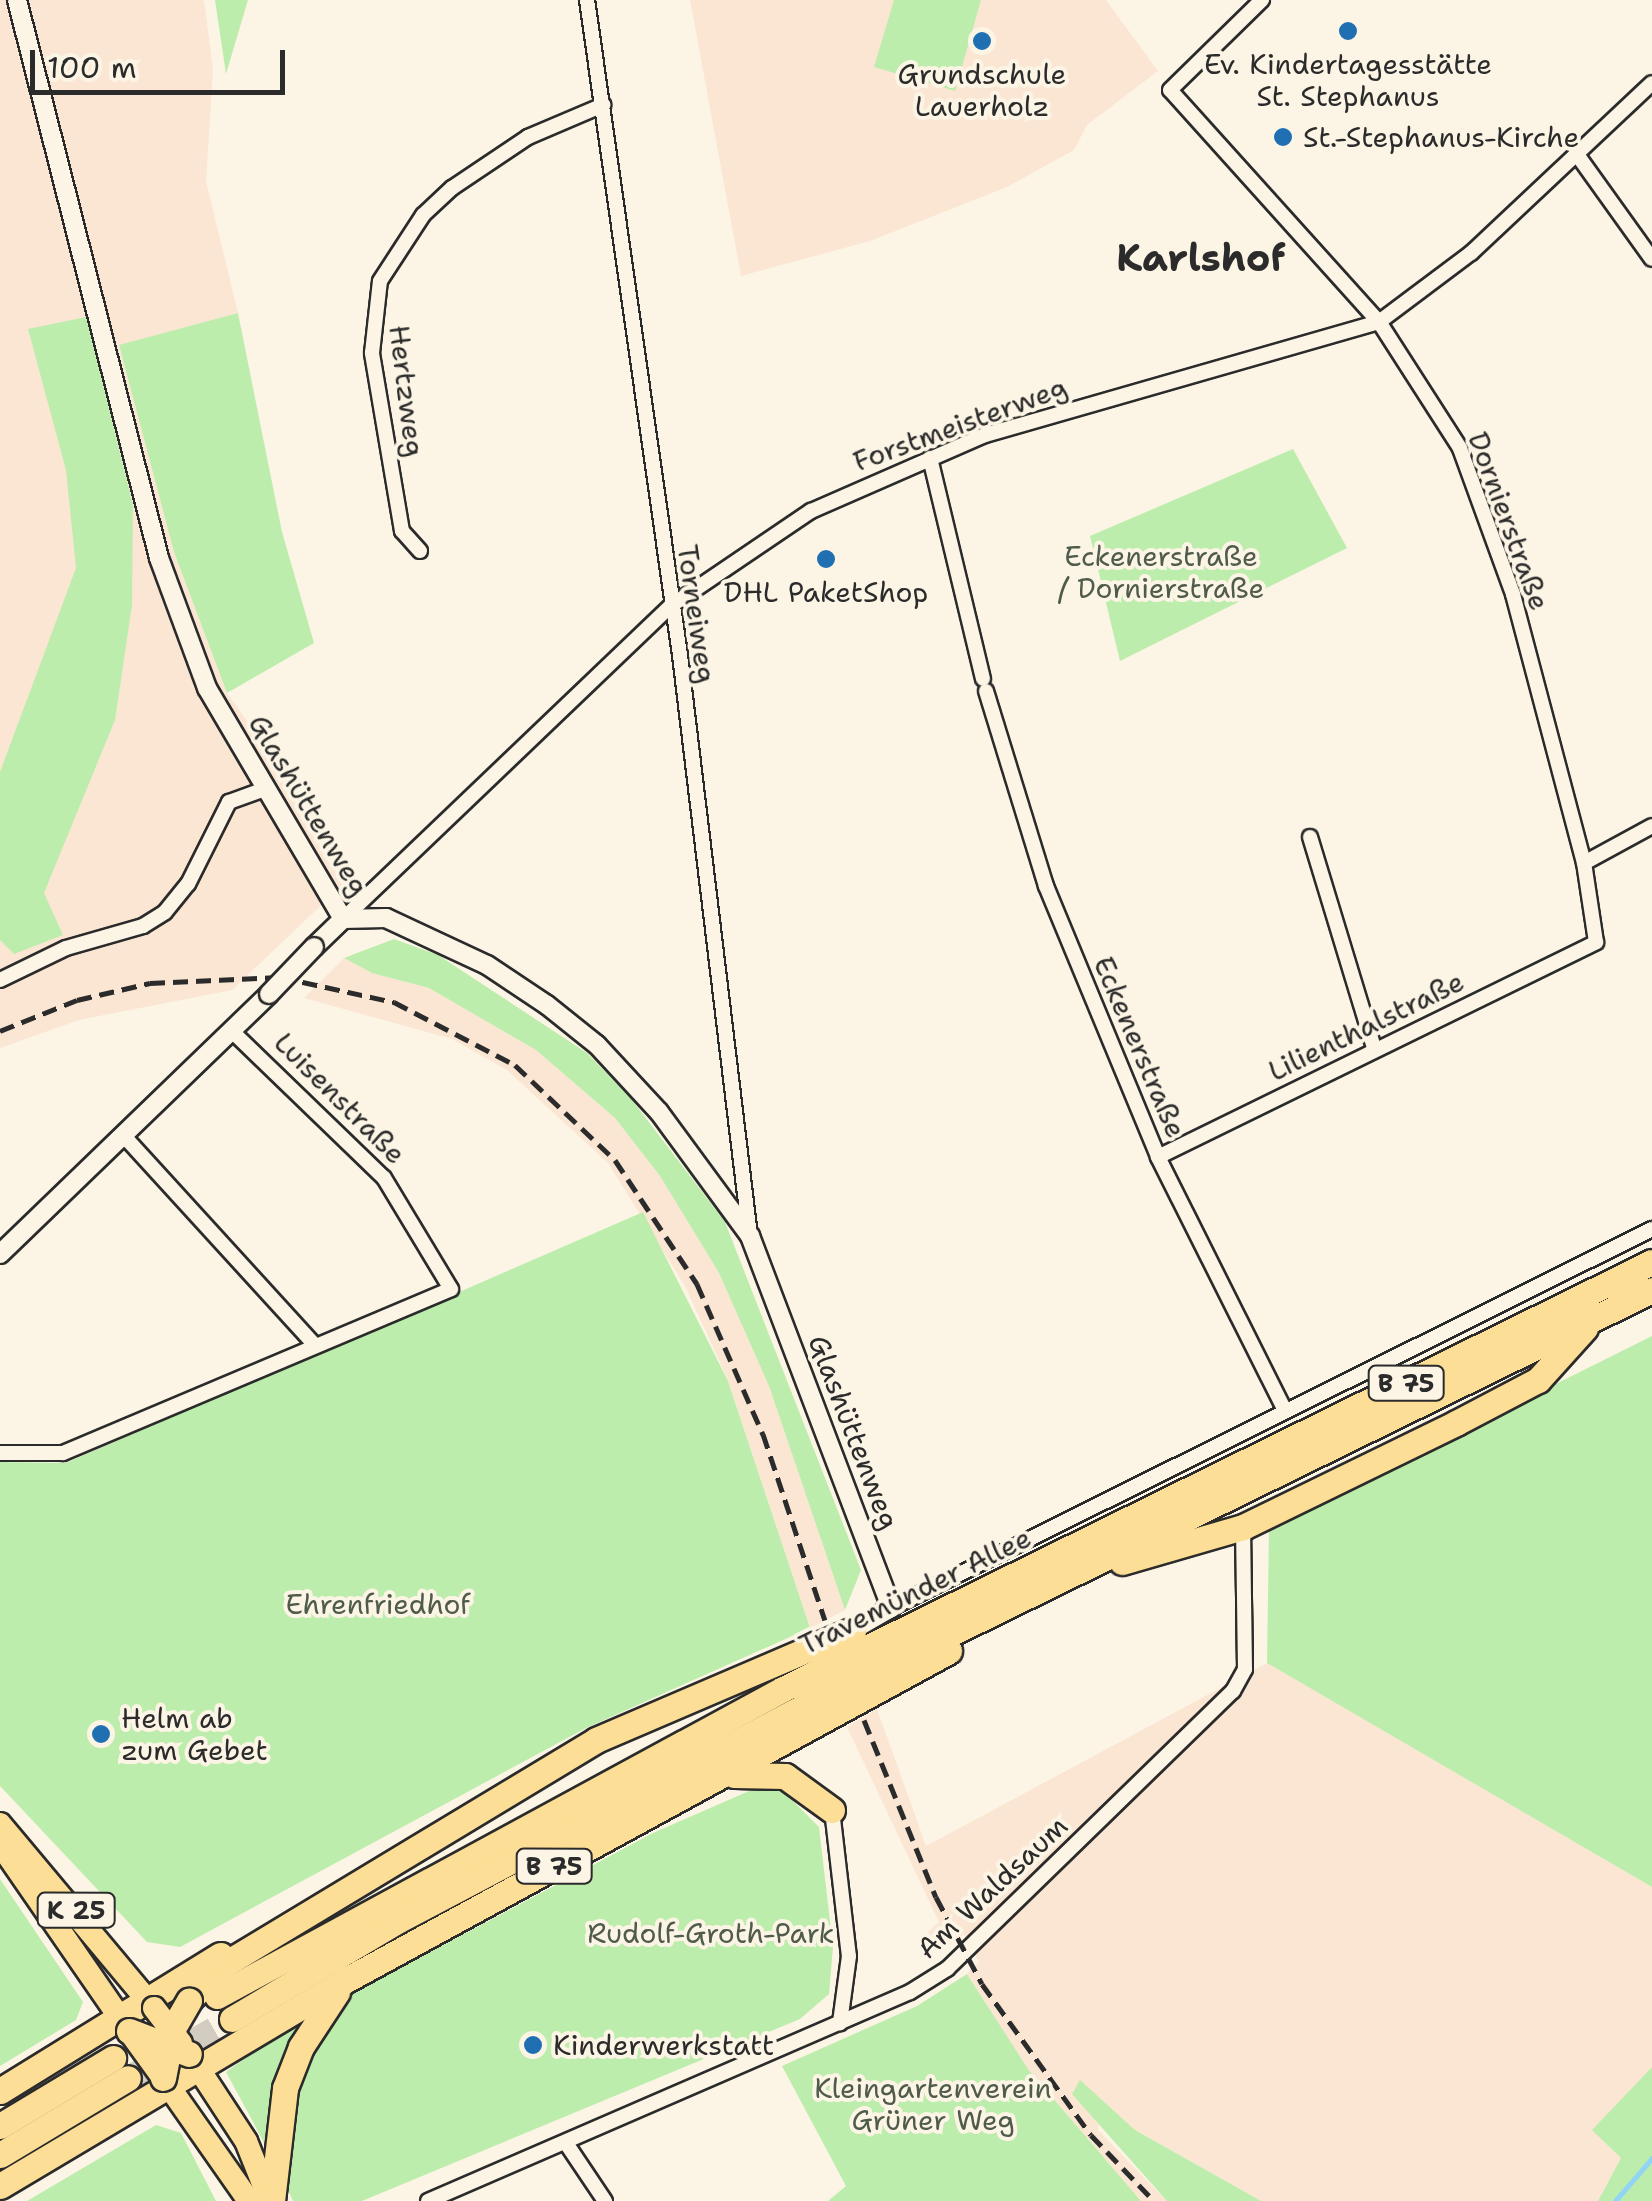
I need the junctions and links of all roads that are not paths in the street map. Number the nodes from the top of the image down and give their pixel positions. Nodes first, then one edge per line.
1 (17, 0) edge
2 (588, 0) edge
3 (1258, 1) edge
4 (1652, 82) edge
5 (604, 106) junction
6 (1576, 154) junction
7 (1652, 259) edge
8 (1379, 322) junction
9 (930, 458) junction
10 (420, 551) dead end
11 (672, 605) junction
12 (264, 788) junction
13 (1652, 826) edge
14 (1310, 837) dead end
15 (1584, 863) junction
16 (343, 918) junction
17 (1596, 942) joint
18 (0, 980) edge
19 (232, 1030) junction
20 (1374, 1048) junction
21 (123, 1135) junction
22 (1158, 1157) junction
23 (1652, 1228) edge
24 (750, 1236) junction
25 (0, 1254) edge
26 (1652, 1262) edge
27 (1652, 1290) edge
28 (1594, 1318) junction
29 (314, 1344) junction
30 (1284, 1409) junction
31 (0, 1453) edge
32 (1243, 1527) junction
33 (1054, 1582) junction
34 (891, 1608) junction
35 (853, 1630) joint
36 (783, 1689) junction
37 (546, 1770) junction
38 (719, 1777) junction
39 (832, 1810) joint
40 (0, 1824) edge
41 (0, 1844) edge
42 (293, 1922) junction
43 (346, 1980) junction
44 (217, 1996) tunnel mouth
45 (151, 2004) junction
46 (232, 2019) tunnel mouth
47 (840, 2023) junction
48 (119, 2025) junction
49 (183, 2050) junction
50 (161, 2088) junction
51 (0, 2091) edge
52 (0, 2126) edge
53 (566, 2143) junction
54 (0, 2155) edge
55 (0, 2186) edge
56 (249, 2201) edge
57 (271, 2201) edge
58 (428, 2201) edge
59 (605, 2201) edge

1 - 12 street, Glashüttenweg
2 - 5 street, Torneiweg
3 - 8 street, Dornierstraße
4 - 6 street, Forstmeisterweg
5 - 10 street, Hertzweg
5 - 11 street, Torneiweg
6 - 7 street
6 - 8 street, Forstmeisterweg
8 - 9 street, Forstmeisterweg
8 - 15 street, Dornierstraße
9 - 11 street, Forstmeisterweg
9 - 22 street, Eckenerstraße
11 - 16 street, Forstmeisterweg
11 - 24 street, Torneiweg
12 - 16 street, Glashüttenweg
12 - 18 street
13 - 15 street
14 - 20 street
15 - 17 street, Dornierstraße
16 - 19 street, Luisenstraße, bridge
16 - 24 street, Glashüttenweg
17 - 20 street, Lilienthalstraße
19 - 21 street, Luisenstraße
19 - 29 street, Luisenstraße
20 - 22 street, Lilienthalstraße
21 - 25 street, Luisenstraße
21 - 29 street
22 - 30 street, Eckenerstraße
23 - 30 street, Travemünder Allee
24 - 34 street, Glashüttenweg
26 - 36 highway, Travemünder Allee / B 75
27 - 28 highway, Travemünder Allee / B 75
28 - 32 highway
28 - 33 highway, Travemünder Allee / B 75
29 - 31 street, Luisenstraße
30 - 34 street, Travemünder Allee
32 - 33 highway
32 - 47 street, Am Waldsaum
33 - 38 highway, B 75
33 - 46 highway, Travemünder Allee
34 - 35 street, Travemünder Allee
35 - 37 highway
36 - 37 highway, B 75
36 - 44 highway, Travemünder Allee
37 - 42 highway, B 75
38 - 39 highway
38 - 43 highway, B 75
39 - 47 street
40 - 45 main road, K 25
41 - 48 main road, K 25
42 - 45 highway
42 - 49 highway, B 75, bridge
43 - 49 highway
43 - 57 highway, B 75
45 - 48 highway
45 - 49 main road, K 25, bridge
47 - 53 street, Am Waldsaum
48 - 49 highway, bridge
48 - 50 main road, K 25, bridge
48 - 51 highway
49 - 50 highway, B 75, bridge
49 - 50 highway
49 - 57 main road
50 - 55 highway
50 - 56 main road
52 - 54 highway
53 - 58 street, Am Waldsaum
53 - 59 street

